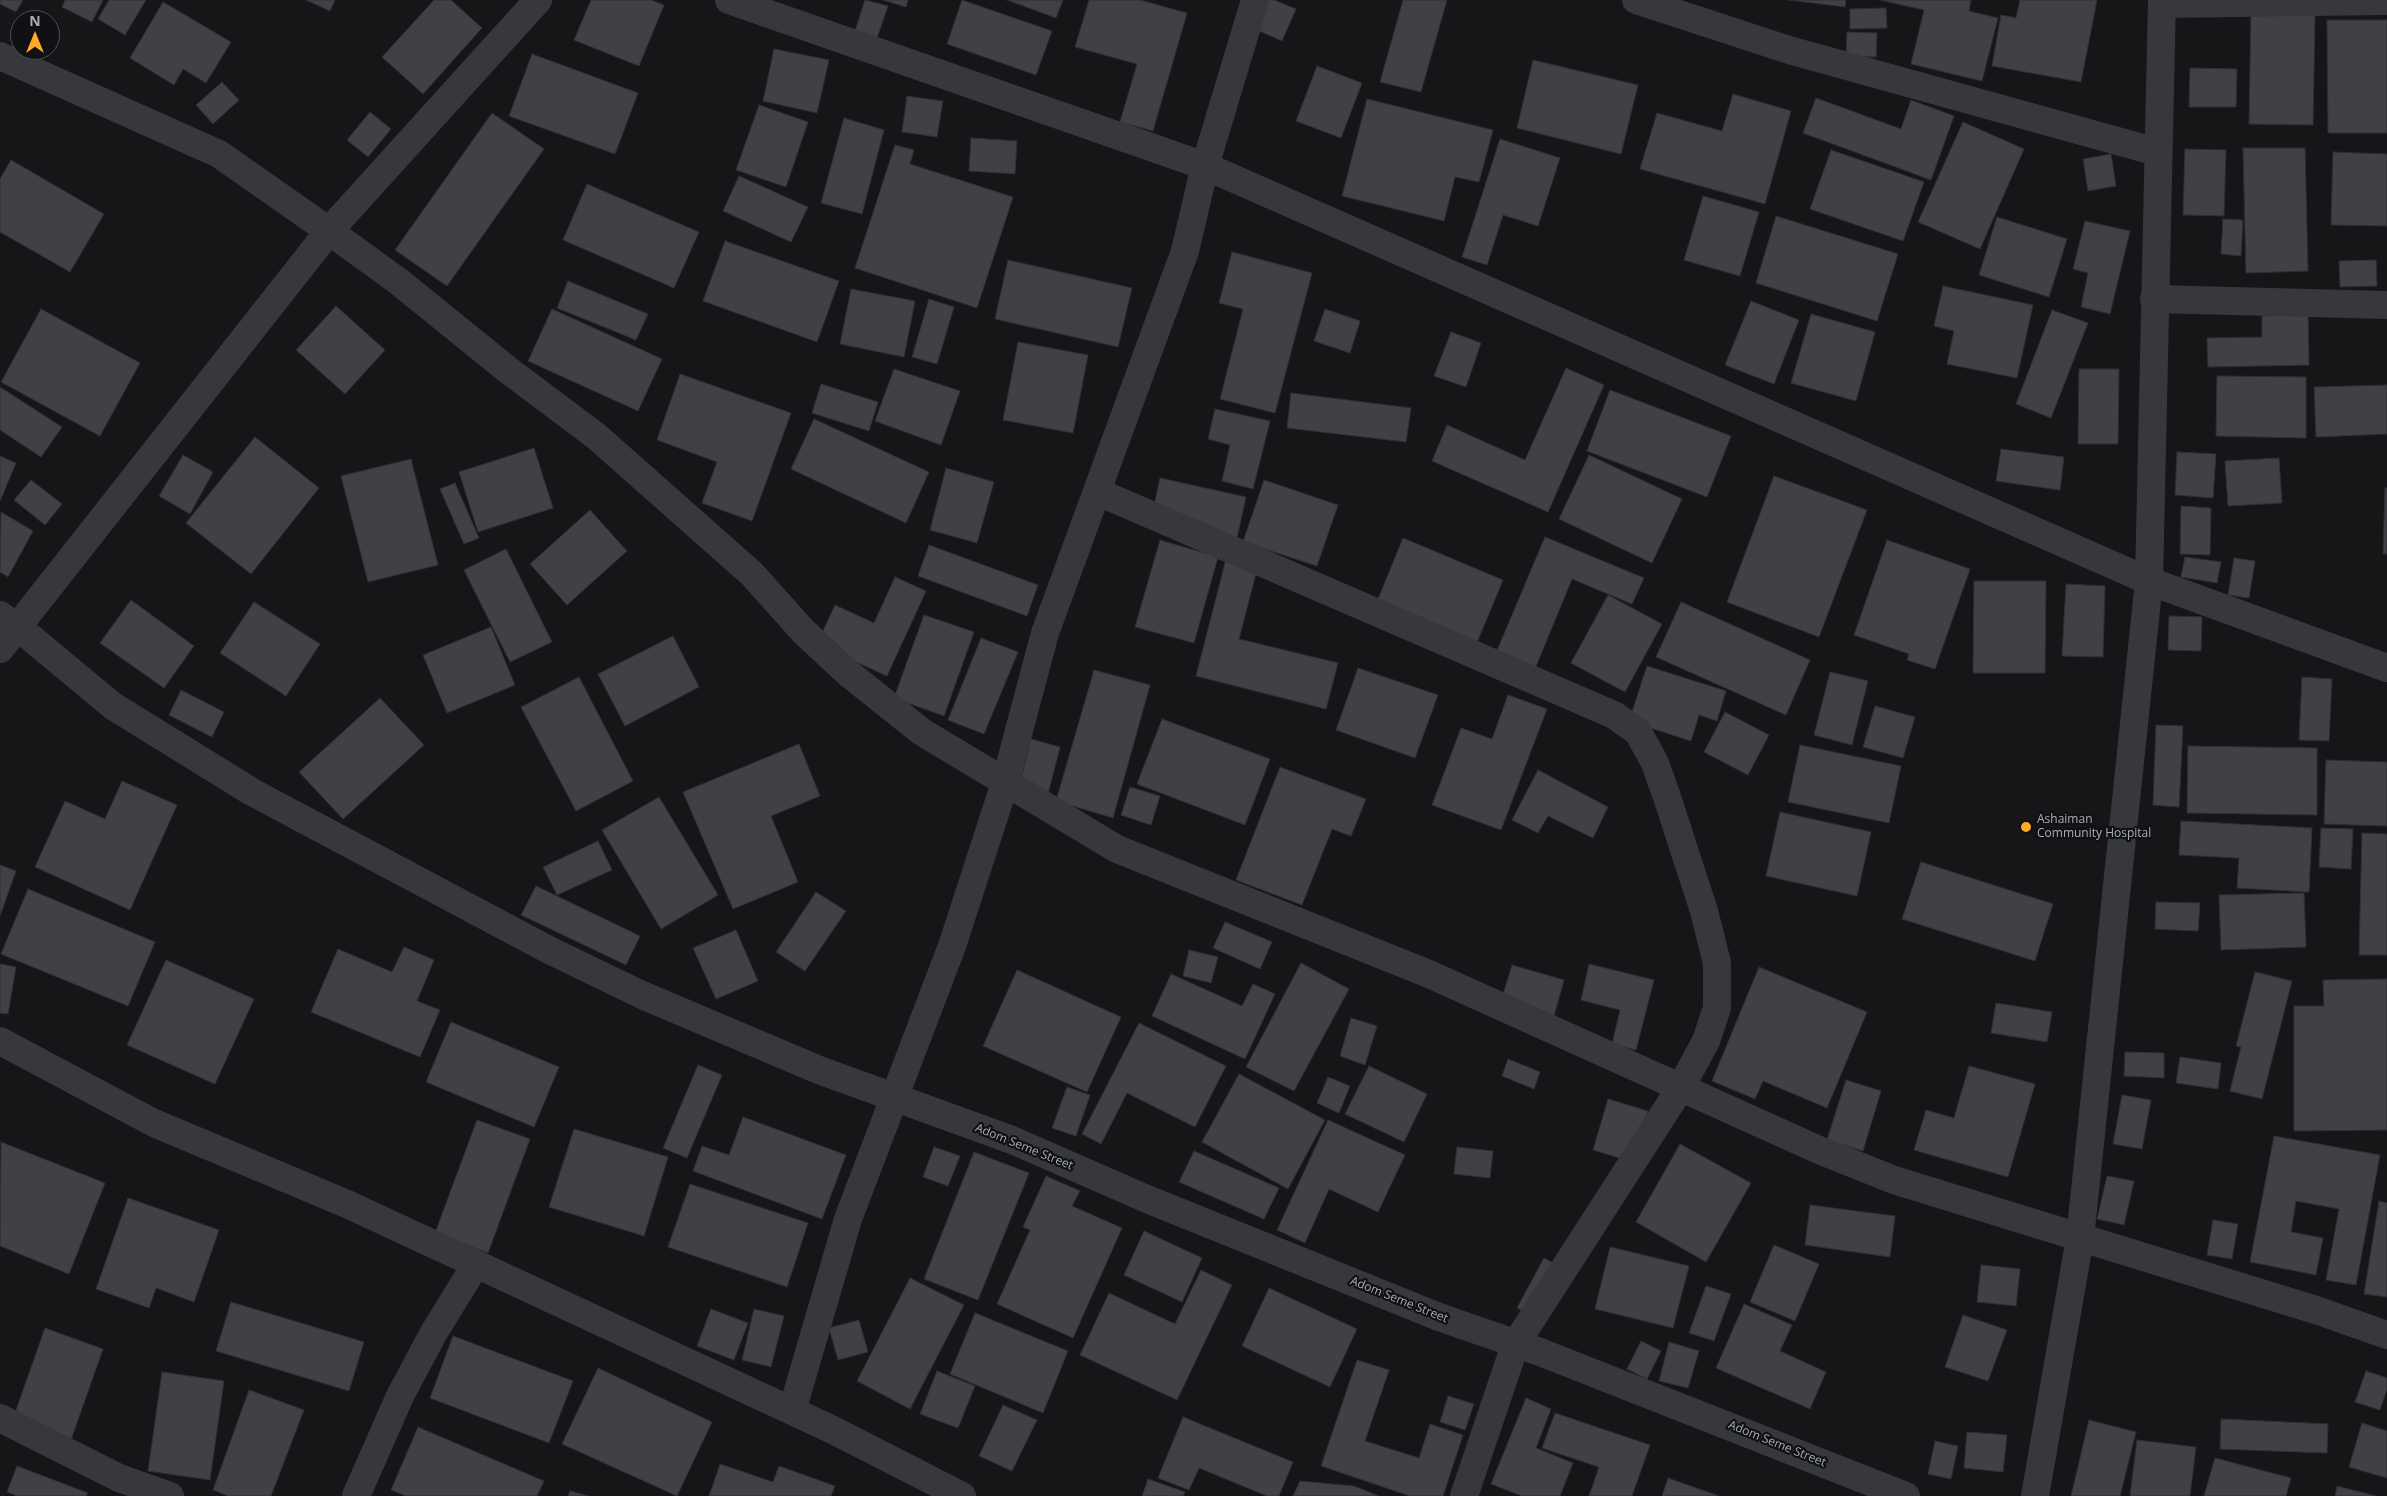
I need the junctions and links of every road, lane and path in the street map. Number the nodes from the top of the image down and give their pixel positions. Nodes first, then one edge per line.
1 (538, 0) edge
2 (729, 0) edge
3 (1255, 0) edge
4 (1636, 0) edge
5 (2387, 1) edge
6 (2162, 2) edge
7 (0, 56) edge
8 (2157, 152) junction
9 (1205, 166) junction
10 (329, 231) junction
11 (2154, 299) junction
12 (2387, 305) edge
13 (1098, 492) junction
14 (2149, 581) junction
15 (10, 621) edge
16 (0, 649) edge
17 (2387, 668) edge
18 (1005, 782) junction
19 (0, 1042) edge
20 (1681, 1088) junction
21 (894, 1098) junction
22 (2080, 1238) junction
23 (476, 1264) junction
24 (2387, 1335) edge
25 (1515, 1345) junction
26 (792, 1411) junction
27 (0, 1418) edge
28 (170, 1496) edge
29 (356, 1496) edge
30 (962, 1496) edge
31 (1464, 1496) edge
32 (1906, 1496) edge
33 (2035, 1496) edge

1 - 10 street
2 - 9 street
3 - 9 street
4 - 8 street
5 - 6 street
6 - 8 street
7 - 10 street
8 - 11 street
9 - 13 street
9 - 14 street
10 - 15 street
10 - 18 street
11 - 12 street
11 - 14 street
13 - 18 street
13 - 20 street
14 - 17 street
14 - 22 street
15 - 16 street
15 - 21 street, Adom Seme Street
18 - 20 street
18 - 21 street
19 - 23 street
20 - 22 street
20 - 25 street
21 - 25 street, Adom Seme Street
21 - 26 street
22 - 24 street
22 - 33 street
23 - 26 street
23 - 29 street
25 - 31 street
25 - 32 street, Adom Seme Street
26 - 30 street
27 - 28 street

